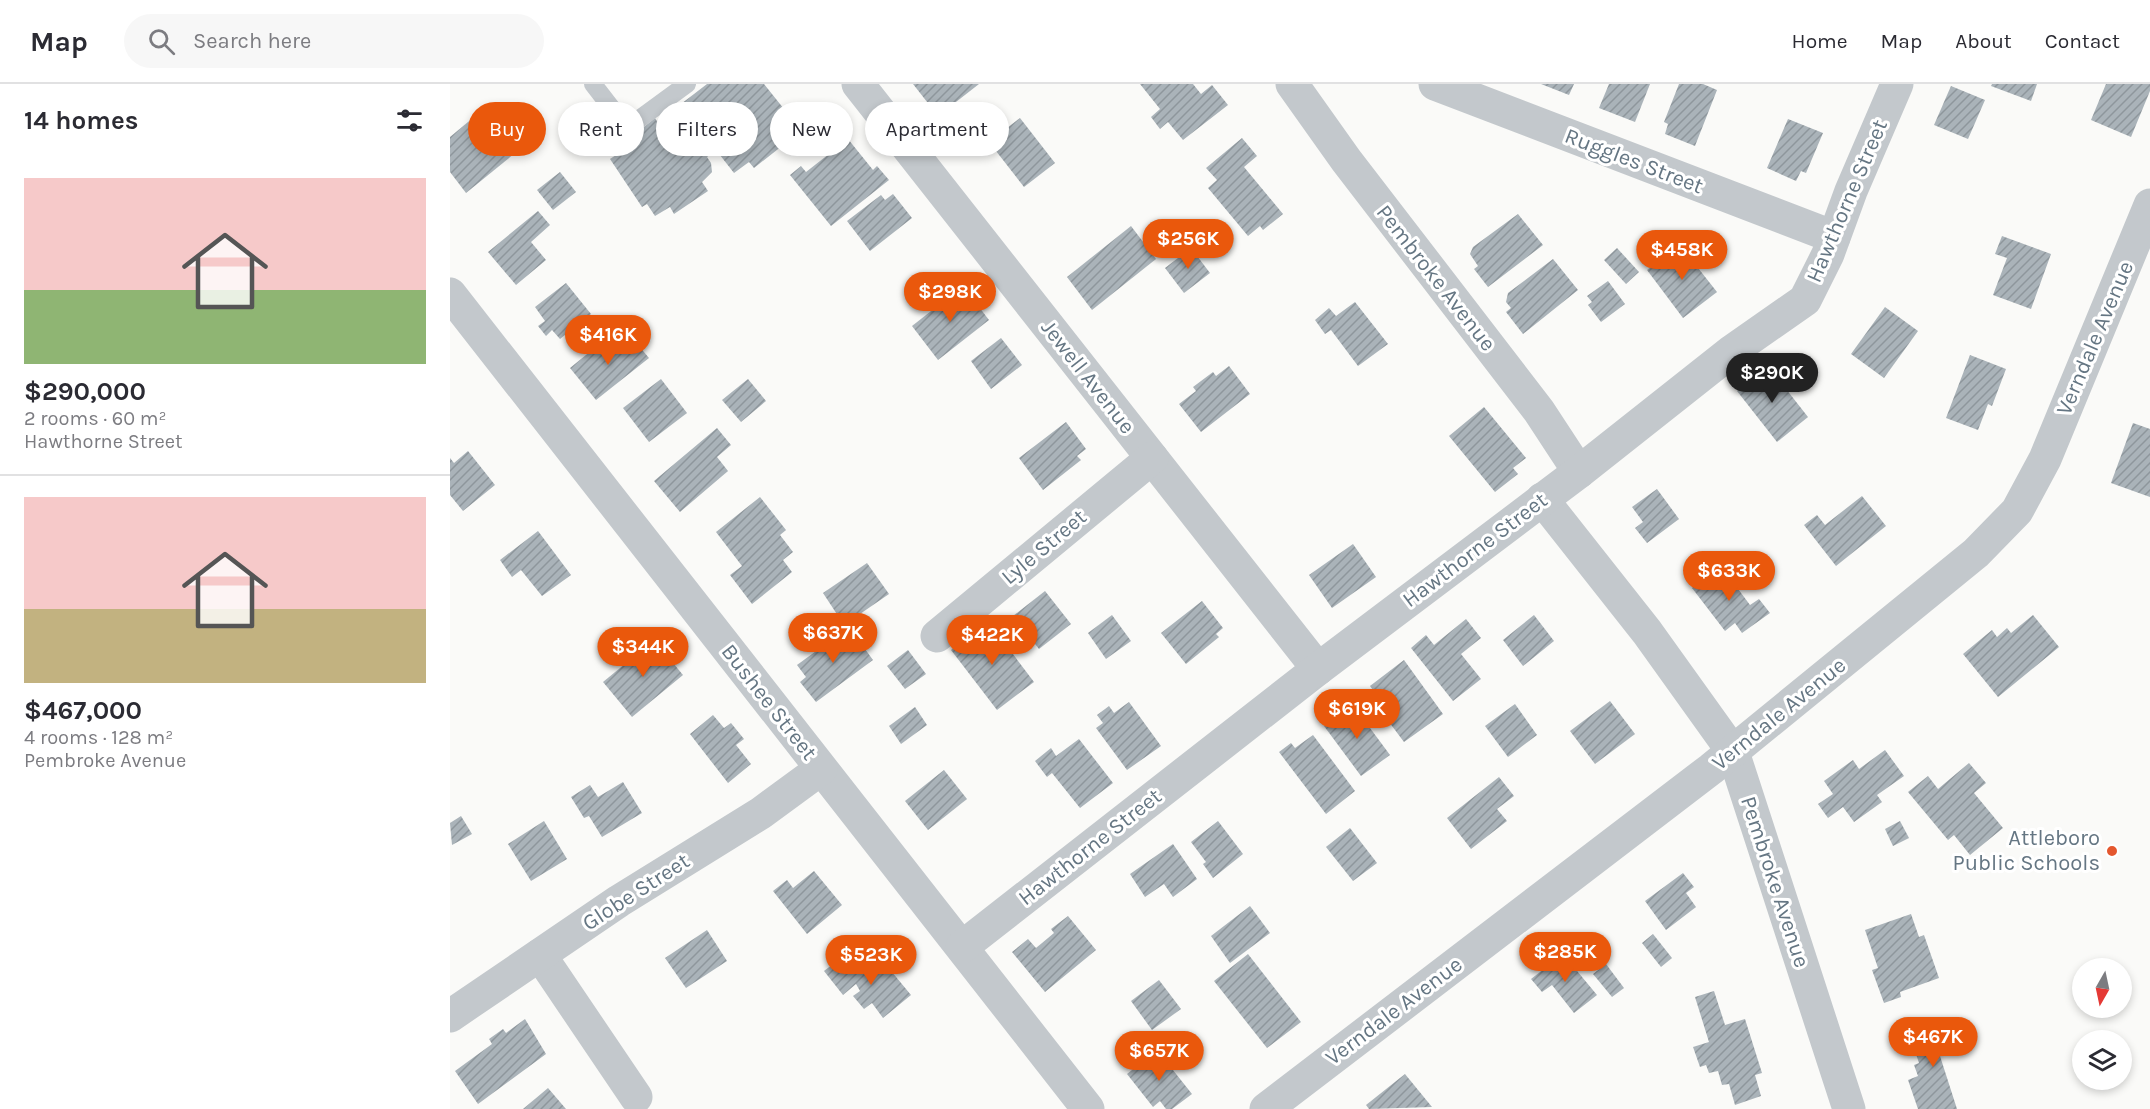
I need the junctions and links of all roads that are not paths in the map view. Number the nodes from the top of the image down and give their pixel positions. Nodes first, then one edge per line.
1 (593, 84) edge
2 (687, 84) edge
3 (858, 84) edge
4 (1292, 84) edge
5 (1435, 84) edge
6 (1897, 84) edge
7 (2150, 205) edge
8 (1834, 237) junction
9 (450, 294) edge
10 (1152, 458) junction
11 (1579, 472) junction
12 (1542, 499) junction
13 (937, 636) dead end
14 (1318, 669) junction
15 (1733, 752) junction
16 (822, 769) junction
17 (962, 947) junction
18 (540, 955) junction
19 (450, 1016) edge
20 (636, 1097) dead end
21 (1088, 1109) edge
22 (1266, 1109) edge
23 (1849, 1109) edge

1 - 2 lane
3 - 10 street, Jewell Avenue
4 - 11 street, Pembroke Avenue
5 - 8 street, Ruggles Street
6 - 8 street, Hawthorne Street
7 - 15 street, Verndale Avenue
8 - 11 street, Hawthorne Street
9 - 16 street, Bushee Street
10 - 13 street, Lyle Street
10 - 14 street, Jewell Avenue
11 - 12 street, Hawthorne Street
12 - 14 street, Hawthorne Street
12 - 15 street, Pembroke Avenue
14 - 17 street, Hawthorne Street
15 - 22 street, Verndale Avenue
15 - 23 street, Pembroke Avenue
16 - 17 street, Bushee Street
16 - 18 street, Globe Street
17 - 21 street, Bushee Street
18 - 19 street, Globe Street
18 - 20 street

